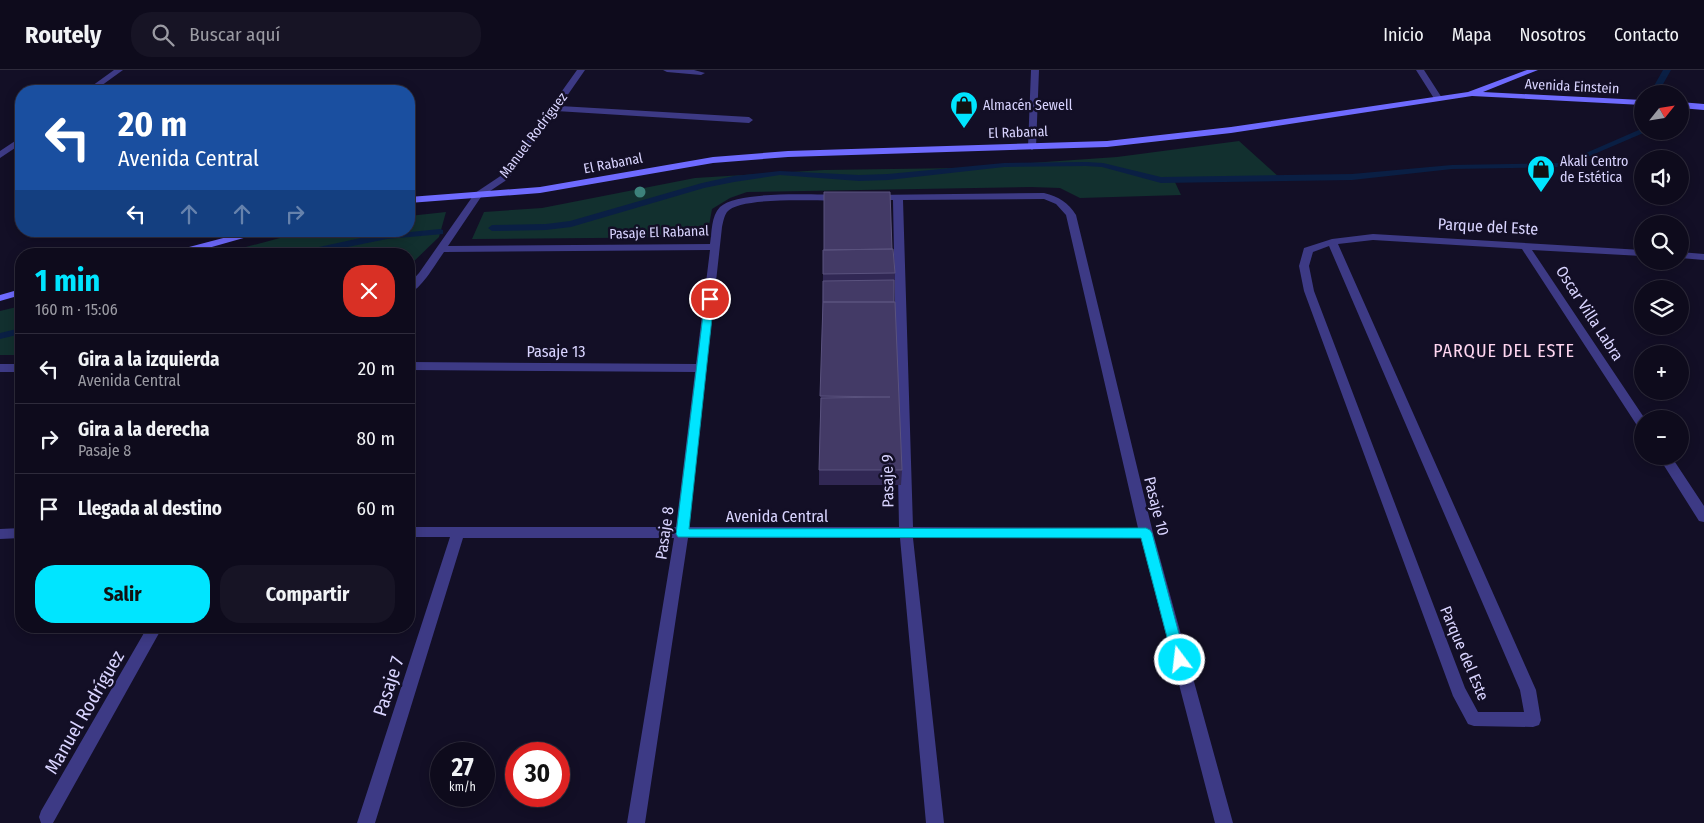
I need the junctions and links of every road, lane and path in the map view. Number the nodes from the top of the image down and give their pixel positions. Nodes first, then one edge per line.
1 (119, 70) edge
2 (581, 70) edge
3 (667, 70) edge
4 (1035, 70) edge
5 (1420, 70) edge
6 (1534, 70) edge
7 (701, 73) dead end
8 (98, 85) edge
9 (1470, 94) junction
10 (1438, 98) junction
11 (1634, 103) edge
12 (1689, 106) edge
13 (1704, 107) edge
14 (555, 108) junction
15 (749, 120) dead end
16 (15, 144) edge
17 (1032, 147) junction
18 (0, 155) edge
19 (478, 195) junction
20 (848, 197) edge
21 (868, 197) edge
22 (898, 197) junction
23 (415, 200) edge
24 (240, 237) edge
25 (1332, 242) junction
26 (1526, 246) junction
27 (715, 247) junction
28 (197, 248) edge
29 (442, 249) junction
30 (1634, 253) edge
31 (1689, 256) edge
32 (1704, 257) edge
33 (415, 284) edge
34 (15, 294) edge
35 (0, 298) edge
36 (415, 366) edge
37 (0, 368) edge
38 (15, 368) edge
39 (702, 368) junction
40 (1634, 412) edge
41 (1670, 465) edge
42 (1704, 518) edge
43 (415, 532) edge
44 (15, 533) edge
45 (458, 533) junction
46 (1146, 533) junction
47 (0, 534) edge
48 (682, 534) junction
49 (906, 534) junction
50 (152, 633) edge
51 (47, 817) dead end
52 (366, 823) edge
53 (636, 823) edge
54 (934, 823) edge
55 (1224, 823) edge

1 - 8 street
2 - 14 street, Manuel Rodríguez
3 - 7 street
4 - 17 street
5 - 10 street
6 - 9 street, El Rabanal
9 - 10 street, El Rabanal
9 - 11 street, Avenida Einstein
10 - 17 street, El Rabanal
12 - 13 street
14 - 15 street
14 - 19 street, Manuel Rodríguez
16 - 18 street
17 - 19 street, El Rabanal
19 - 23 street, El Rabanal
19 - 29 street, Manuel Rodríguez
20 - 27 street, Pasaje El Rabanal
21 - 22 street
22 - 46 street, Pasaje 10
22 - 49 street, Pasaje 9
24 - 28 street
25 - 25 street, Parque del Este
25 - 26 street, Parque del Este
26 - 30 street, Parque del Este
26 - 40 street, Oscar Villa Labra
27 - 29 street, Pasaje El Rabanal
27 - 39 street, Pasaje 8
29 - 33 street, Manuel Rodríguez
31 - 32 street
34 - 35 street
36 - 39 street, Pasaje 13
37 - 38 street
39 - 48 street, Pasaje 8
41 - 42 street
43 - 45 street, Avenida Central
44 - 47 street
45 - 48 street, Avenida Central
45 - 52 street, Pasaje 7
46 - 49 street, Avenida Central
46 - 55 street, Pasaje 10
48 - 49 street, Avenida Central
48 - 53 street, Pasaje 8
49 - 54 street, Pasaje 9
50 - 51 street, Manuel Rodríguez

